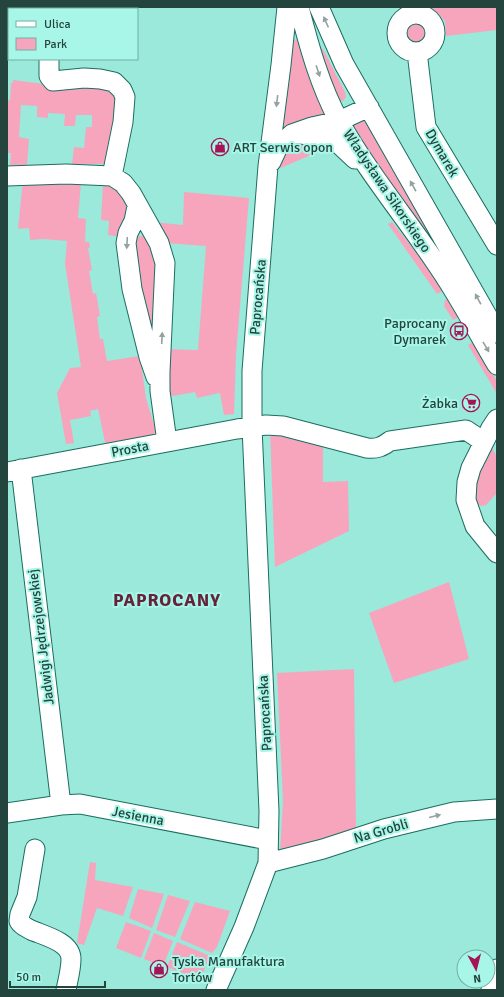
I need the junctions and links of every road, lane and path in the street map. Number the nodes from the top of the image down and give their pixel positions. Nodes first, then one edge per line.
1 (287, 7) edge
2 (299, 7) edge
3 (319, 7) edge
4 (422, 11) edge
5 (306, 34) junction
6 (283, 44) junction
7 (418, 52) junction
8 (49, 60) edge
9 (344, 64) junction
10 (369, 107) junction
11 (339, 121) junction
12 (292, 134) junction
13 (268, 166) junction
14 (7, 176) edge
15 (112, 176) junction
16 (377, 180) junction
17 (137, 206) junction
18 (497, 245) edge
19 (497, 333) edge
20 (497, 365) edge
21 (160, 391) junction
22 (497, 419) edge
23 (252, 427) junction
24 (167, 442) junction
25 (484, 442) junction
26 (14, 471) edge
27 (497, 553) edge
28 (61, 805) junction
29 (497, 809) edge
30 (7, 813) edge
31 (268, 840) junction
32 (35, 849) dead end
33 (268, 863) junction
34 (497, 969) edge
35 (66, 990) edge
36 (216, 990) edge
37 (491, 990) edge

1 - 6 street, Paprocańska
2 - 5 street, Władysława Sikorskiego
9 -> 3 street, Władysława Sikorskiego
4 - 7 street
4 - 7 street
5 - 6 street
5 - 9 street
5 -> 11 street, Władysława Sikorskiego
6 -> 13 street, Paprocańska
7 - 18 street, Dymarek
8 - 15 street
9 - 10 street, Władysława Sikorskiego
10 - 11 street, Paprocańska
19 -> 10 street, Władysława Sikorskiego
11 - 12 street, Paprocańska
11 - 16 street, Władysława Sikorskiego
12 - 13 street, Paprocańska
12 - 16 street
13 - 23 street, Paprocańska
14 - 15 street
15 - 17 street
16 -> 20 street, Władysława Sikorskiego
17 -> 21 street
21 -> 17 street
21 - 24 street
22 - 25 street
23 - 24 street, Prosta
23 - 25 street
23 - 31 street, Paprocańska
24 - 26 street, Prosta
25 - 27 street
26 - 28 street, Jadwigi Jędrzejowskiej
28 - 30 street, Jesienna
28 - 31 street, Jesienna
33 -> 29 street, Na Grobli
31 - 33 street, Paprocańska
32 - 35 street
33 - 36 street, Paprocańska
34 - 37 street

